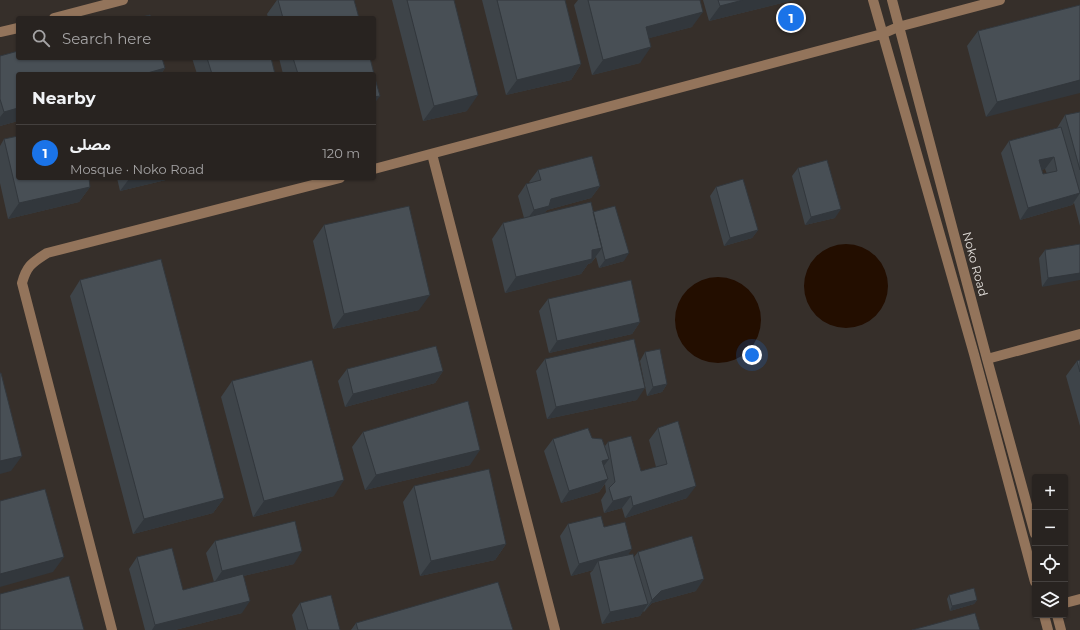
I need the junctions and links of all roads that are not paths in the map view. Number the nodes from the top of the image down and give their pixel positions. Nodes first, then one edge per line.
1 (123, 0) edge
2 (873, 0) edge
3 (892, 0) edge
4 (1000, 0) edge
5 (62, 16) edge
6 (898, 27) junction
7 (16, 28) edge
8 (0, 32) edge
9 (882, 34) junction
10 (432, 154) junction
11 (376, 168) edge
12 (332, 180) edge
13 (1080, 334) edge
14 (987, 360) junction
15 (1032, 523) edge
16 (1032, 571) edge
17 (1080, 599) edge
18 (1068, 603) edge
19 (1045, 618) edge
20 (1058, 618) edge
21 (112, 630) edge
22 (555, 630) edge
23 (1048, 630) edge
24 (1061, 630) edge

1 - 5 street
2 - 9 street
3 - 6 street, Noko Road
4 - 6 street
6 - 9 street
6 - 14 street, Noko Road
7 - 8 street
9 - 10 street
9 - 16 street
10 - 11 street
10 - 22 street
12 - 21 street
13 - 14 street
14 - 15 street, Noko Road
17 - 18 street
19 - 23 street
20 - 24 street

